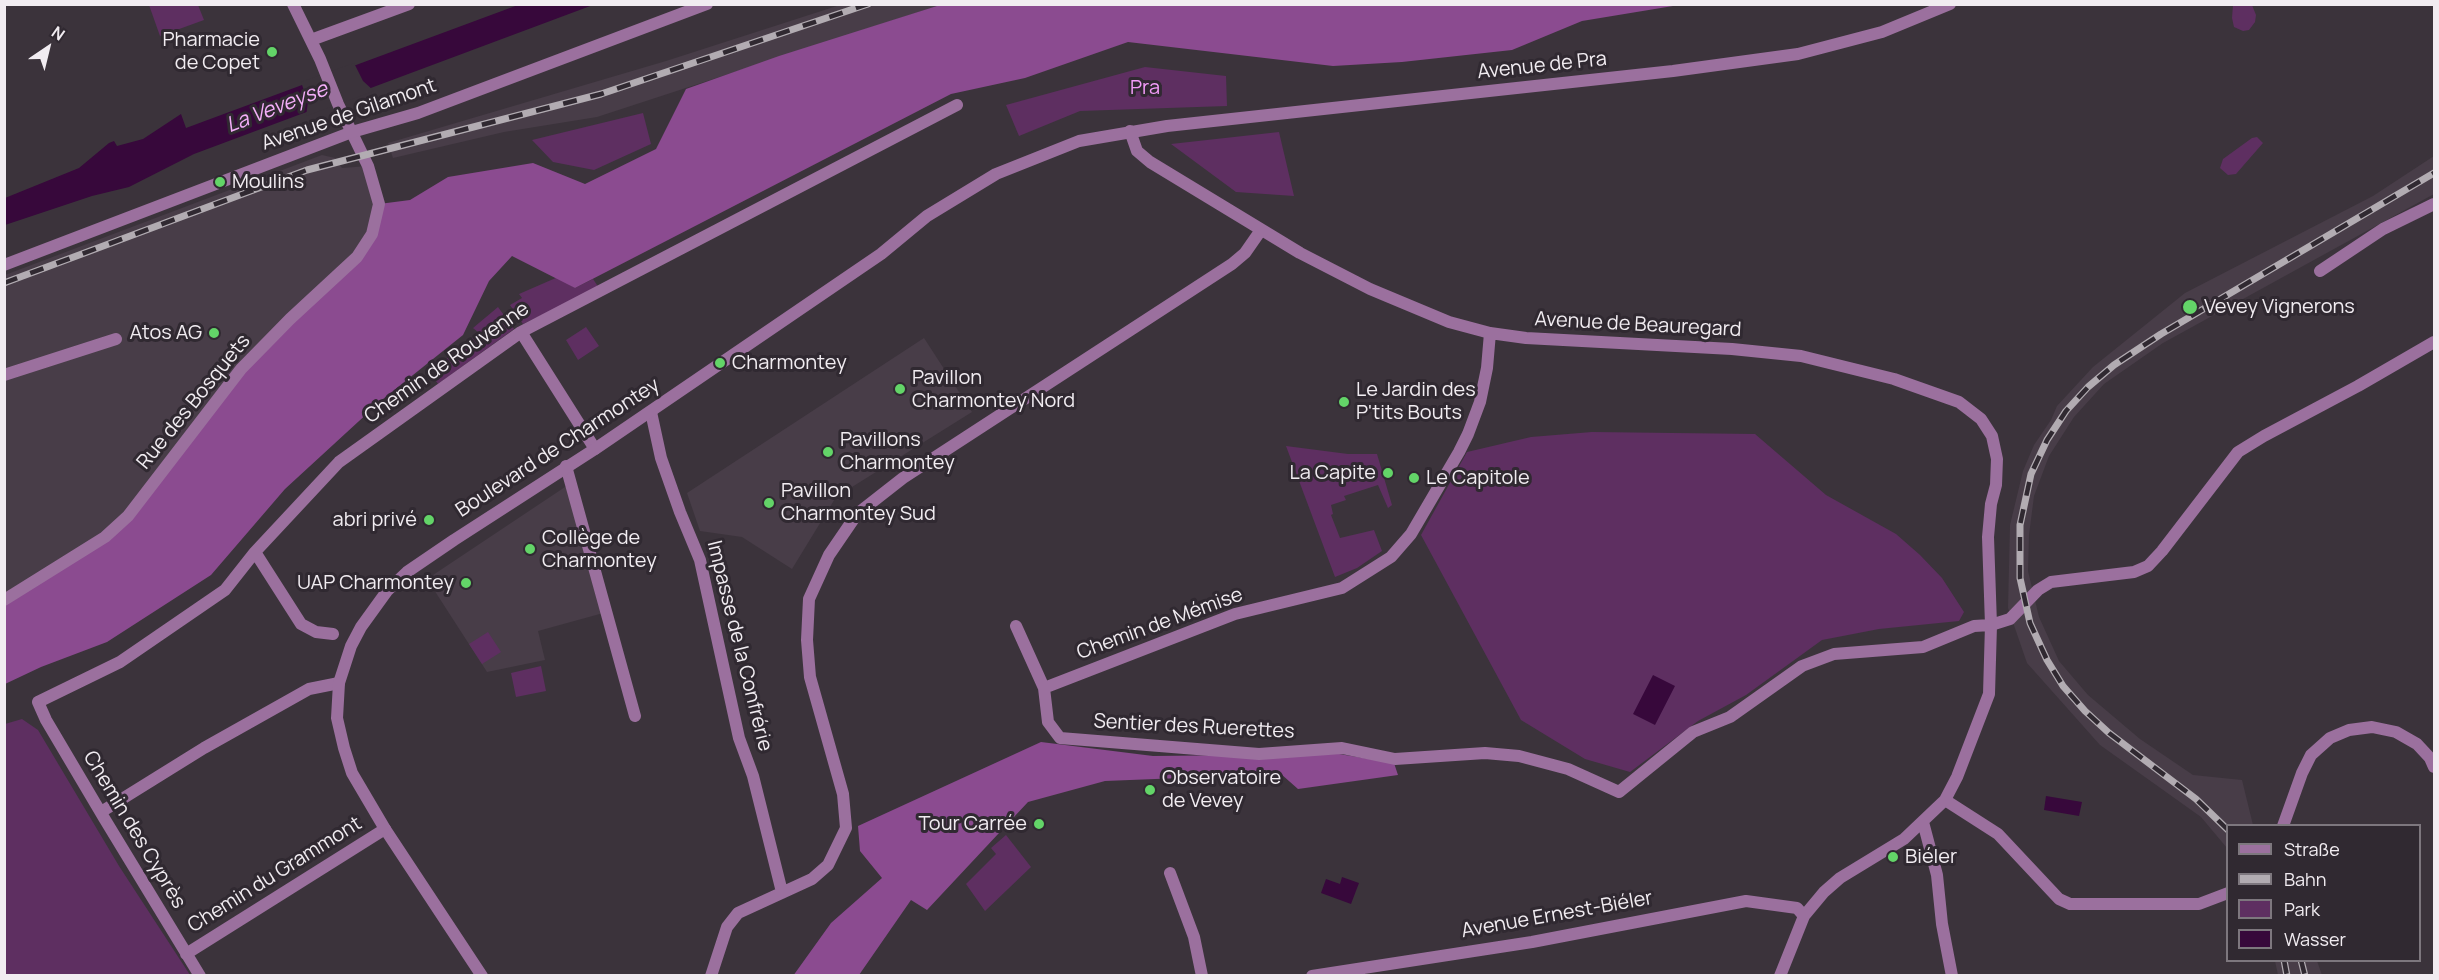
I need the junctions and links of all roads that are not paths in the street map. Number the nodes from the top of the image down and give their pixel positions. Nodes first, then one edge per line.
1 (293, 4) edge
2 (409, 4) edge
3 (707, 4) edge
4 (1950, 4) edge
5 (311, 40) junction
6 (957, 105) dead end
7 (1130, 131) junction
8 (352, 132) junction
9 (2434, 204) edge
10 (1261, 230) junction
11 (4, 265) edge
12 (2320, 271) dead end
13 (521, 332) junction
14 (1490, 333) junction
15 (116, 339) dead end
16 (2434, 342) edge
17 (4, 375) edge
18 (651, 412) junction
19 (595, 449) junction
20 (566, 466) junction
21 (255, 552) junction
22 (4, 600) edge
23 (1991, 625) junction
24 (1016, 626) dead end
25 (333, 634) dead end
26 (339, 683) junction
27 (1044, 688) junction
28 (39, 702) joint
29 (636, 716) dead end
30 (2434, 766) edge
31 (1945, 800) junction
32 (100, 812) junction
33 (1923, 822) junction
34 (2283, 824) edge
35 (385, 829) junction
36 (1170, 873) dead end
37 (782, 892) junction
38 (2226, 894) edge
39 (1804, 916) junction
40 (186, 954) junction
41 (200, 975) edge
42 (482, 975) edge
43 (711, 975) edge
44 (1202, 975) edge
45 (1312, 975) edge
46 (1780, 975) edge
47 (1952, 975) edge

1 - 5 street, Rue des Bosquets
2 - 5 street
3 - 8 street, Avenue de Gilamont
4 - 7 street, Avenue de Pra
5 - 8 street, Rue des Bosquets
6 - 13 street, Chemin de Rouvenne
7 - 10 street, Avenue de Beauregard
7 - 18 street, Boulevard de Charmontey
8 - 11 street, Avenue de Gilamont
8 - 22 street, Rue des Bosquets
9 - 12 street
10 - 14 street, Avenue de Beauregard
10 - 37 street
13 - 19 street
13 - 21 street, Chemin de Rouvenne
14 - 23 street, Avenue de Beauregard
14 - 27 street, Chemin de Mémise
15 - 17 street
16 - 23 street
18 - 19 street, Boulevard de Charmontey
18 - 37 street, Impasse de la Confrérie
19 - 20 street, Boulevard de Charmontey
20 - 26 street, Boulevard de Charmontey
20 - 29 street
21 - 25 street
21 - 28 street, Chemin de Rouvenne
23 - 27 street, Sentier des Ruerettes
23 - 31 street, Avenue de Beauregard
24 - 27 street
26 - 32 street
26 - 35 street, Boulevard de Charmontey
28 - 32 street, Chemin des Cyprès
30 - 34 street
31 - 33 street, Avenue de Beauregard
31 - 38 street
32 - 40 street, Chemin des Cyprès
33 - 39 street, Avenue de Beauregard
33 - 47 street
35 - 40 street, Chemin du Grammont
35 - 42 street, Boulevard de Charmontey
36 - 44 street
37 - 43 street
39 - 45 street, Avenue Ernest-Biéler
39 - 46 street, Avenue de Beauregard
40 - 41 street, Chemin des Cyprès

